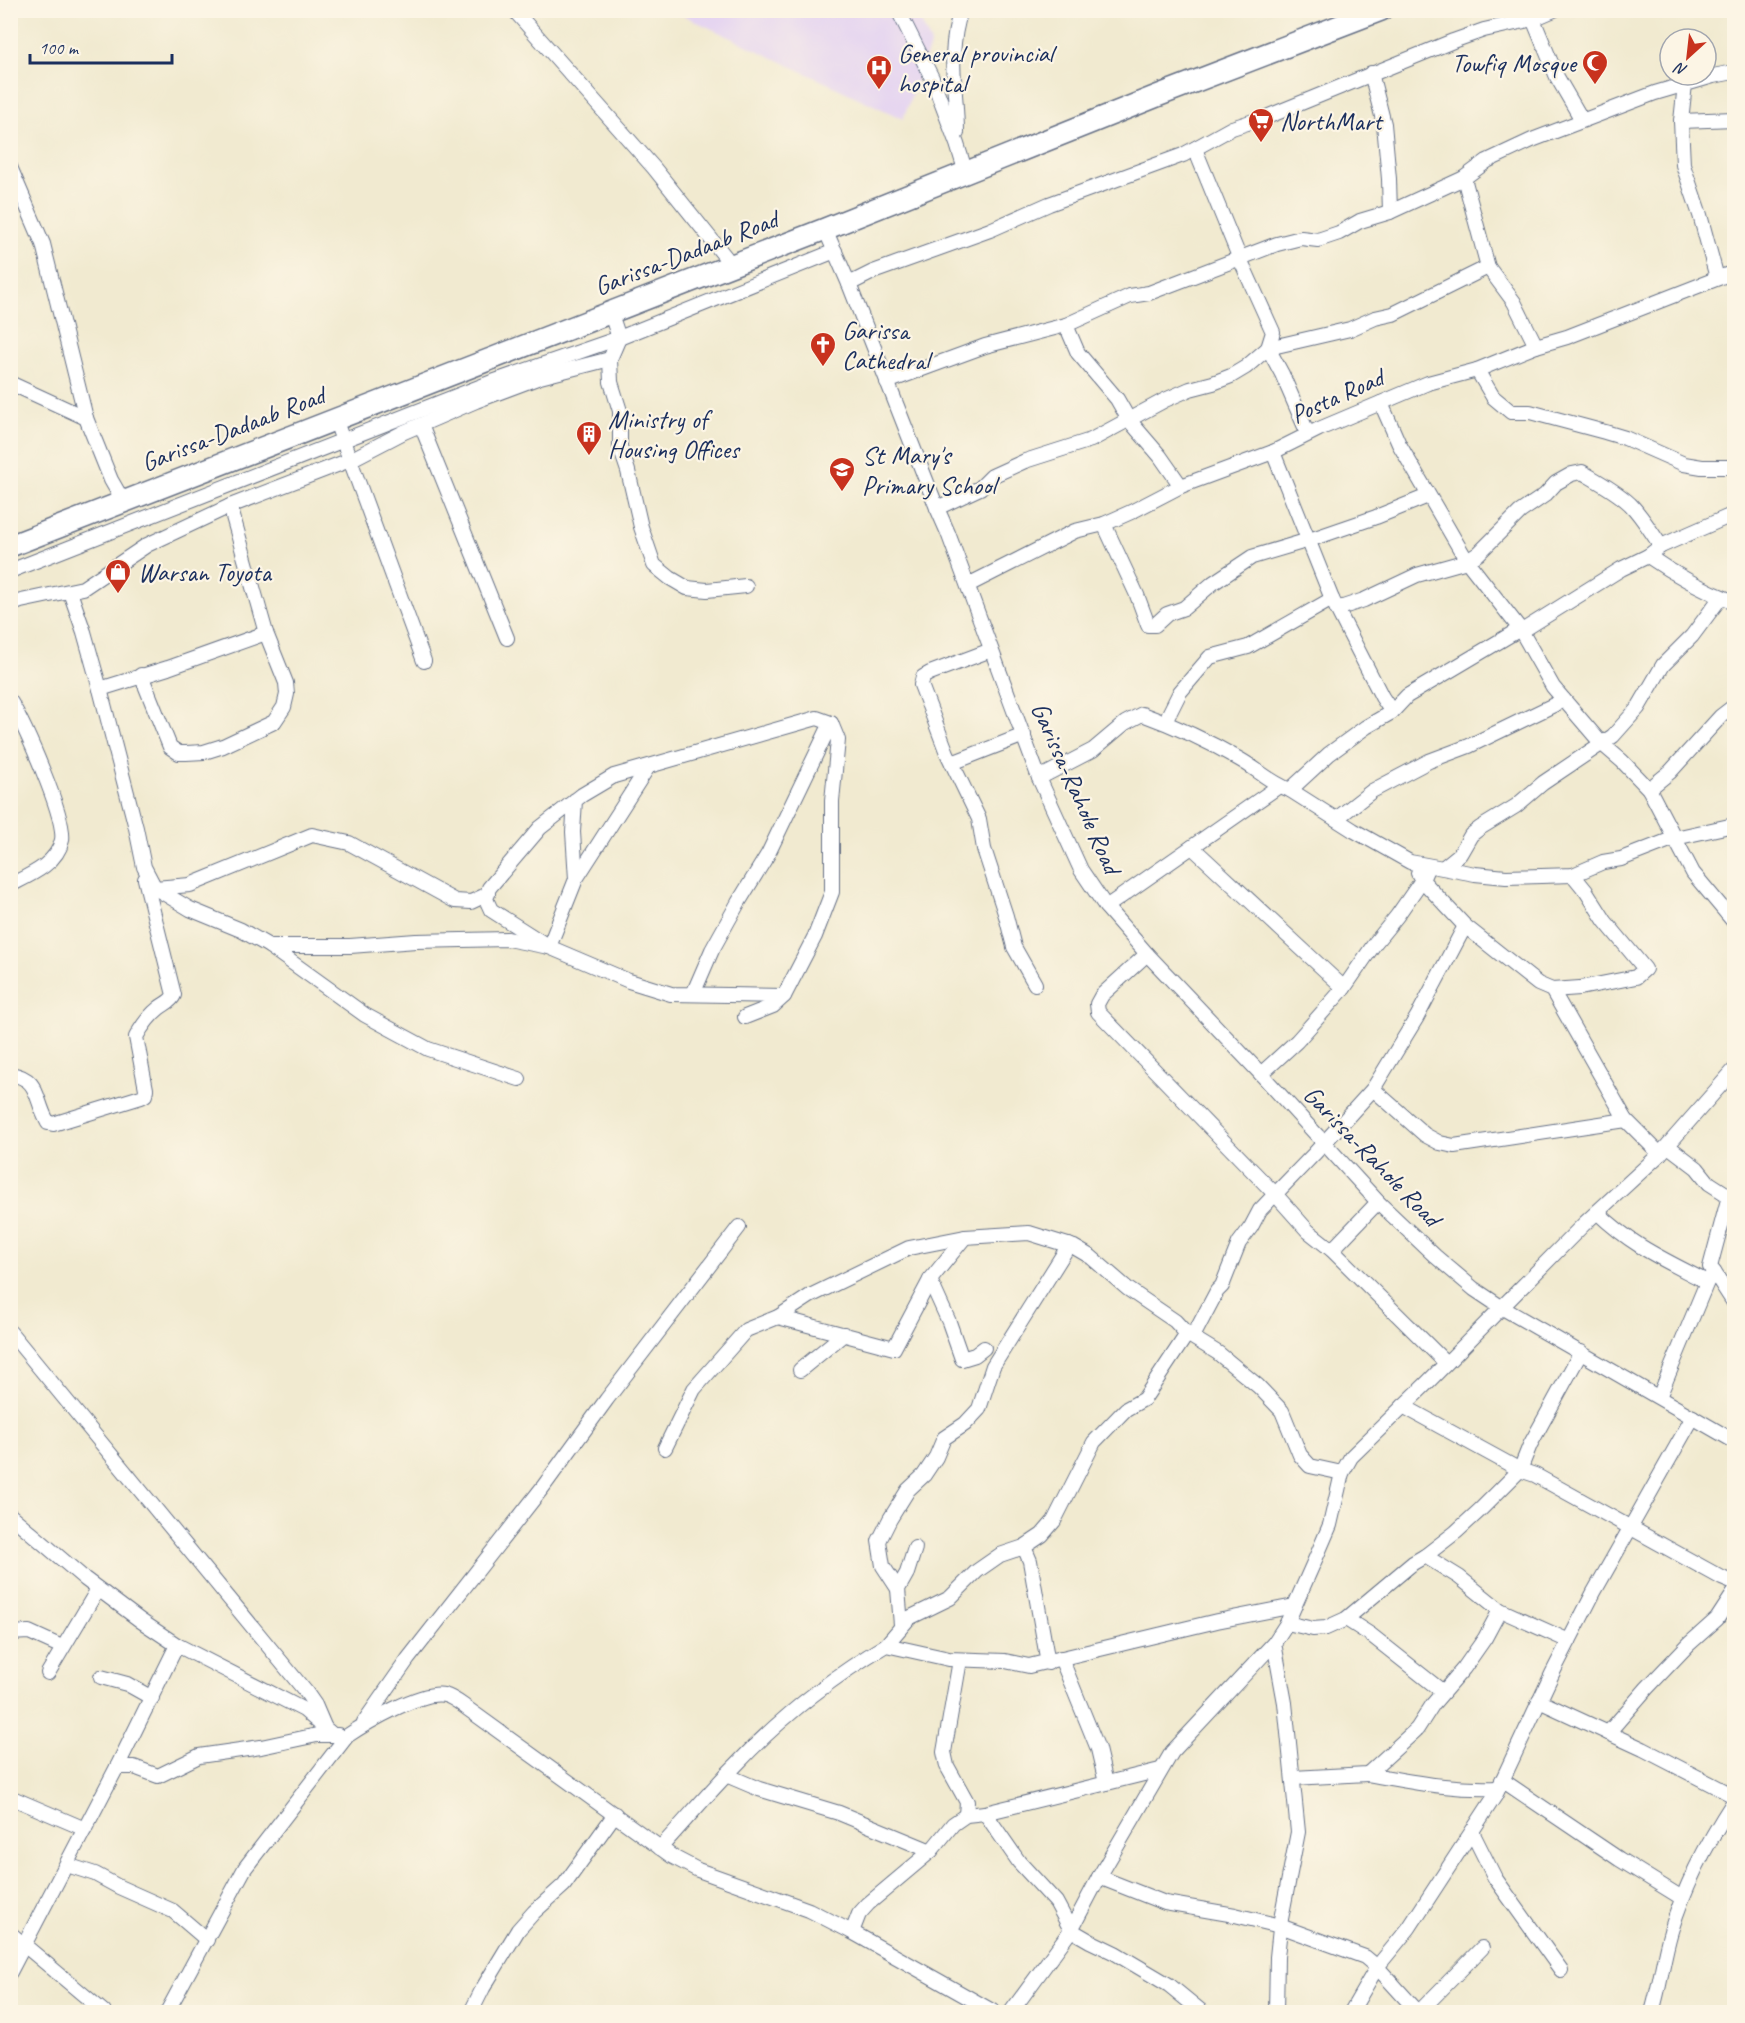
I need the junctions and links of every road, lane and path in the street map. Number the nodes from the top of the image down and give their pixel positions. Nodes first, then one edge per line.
1 (514, 10) edge
2 (898, 10) edge
3 (961, 10) edge
4 (1382, 10) edge
5 (1554, 10) edge
6 (1533, 19) junction
7 (1734, 72) edge
8 (1371, 73) junction
9 (1718, 75) edge
10 (1676, 87) edge
11 (1685, 87) edge
12 (1734, 119) edge
13 (1582, 120) junction
14 (1681, 121) junction
15 (957, 144) junction
16 (1195, 149) junction
17 (10, 167) edge
18 (966, 173) junction
19 (1464, 178) junction
20 (1390, 212) junction
21 (825, 229) junction
22 (835, 251) junction
23 (1240, 259) junction
24 (731, 264) junction
25 (1488, 267) junction
26 (1734, 272) edge
27 (1717, 278) junction
28 (849, 284) junction
29 (610, 311) junction
30 (1066, 325) junction
31 (619, 338) junction
32 (1536, 346) junction
33 (1268, 348) junction
34 (610, 359) junction
35 (1477, 370) junction
36 (887, 382) junction
37 (10, 383) edge
38 (1381, 403) junction
39 (86, 418) junction
40 (335, 419) junction
41 (1129, 420) junction
42 (421, 425) junction
43 (1308, 434) junction
44 (343, 439) junction
45 (1273, 452) junction
46 (350, 460) junction
47 (1734, 467) edge
48 (1180, 486) junction
49 (1428, 496) junction
50 (123, 501) junction
51 (230, 506) junction
52 (937, 508) junction
53 (1734, 514) edge
54 (1104, 524) junction
55 (1309, 540) junction
56 (10, 546) edge
57 (1661, 546) junction
58 (1648, 556) junction
59 (1467, 561) junction
60 (10, 571) edge
61 (968, 585) junction
62 (746, 586) dead end
63 (70, 592) junction
64 (1728, 599) edge
65 (1334, 604) junction
66 (10, 605) edge
67 (1520, 629) junction
68 (266, 633) junction
69 (507, 638) dead end
70 (992, 650) junction
71 (424, 661) dead end
72 (141, 675) junction
73 (100, 689) junction
74 (1564, 700) junction
75 (10, 701) edge
76 (1734, 706) edge
77 (1392, 712) junction
78 (1166, 722) junction
79 (831, 723) junction
80 (1024, 735) junction
81 (1601, 743) junction
82 (952, 763) junction
83 (648, 767) junction
84 (1039, 778) junction
85 (1284, 788) junction
86 (1649, 789) junction
87 (575, 800) junction
88 (1336, 819) junction
89 (1734, 825) edge
90 (1675, 838) junction
91 (1192, 847) junction
92 (1410, 862) junction
93 (1428, 866) junction
94 (144, 867) junction
95 (1444, 867) junction
96 (1573, 875) junction
97 (576, 879) junction
98 (1422, 880) junction
99 (10, 885) edge
100 (154, 888) junction
101 (488, 894) junction
102 (1106, 907) junction
103 (1734, 922) edge
104 (1465, 926) junction
105 (269, 946) junction
106 (549, 947) junction
107 (1147, 954) junction
108 (1035, 984) dead end
109 (1344, 988) junction
110 (1551, 990) junction
111 (693, 994) junction
112 (784, 996) junction
113 (745, 1017) dead end
114 (1734, 1070) edge
115 (10, 1074) edge
116 (1261, 1074) junction
117 (519, 1079) dead end
118 (1373, 1089) junction
119 (1626, 1120) junction
120 (1324, 1143) junction
121 (1664, 1150) junction
122 (1275, 1194) junction
123 (1732, 1198) edge
124 (1378, 1202) junction
125 (1597, 1212) junction
126 (739, 1227) dead end
127 (964, 1237) junction
128 (1069, 1245) junction
129 (1332, 1250) junction
130 (1711, 1277) junction
131 (930, 1280) junction
132 (1734, 1303) edge
133 (1500, 1307) junction
134 (778, 1317) junction
135 (10, 1332) edge
136 (1187, 1334) junction
137 (844, 1335) junction
138 (984, 1348) dead end
139 (1581, 1352) junction
140 (1446, 1363) junction
141 (800, 1370) dead end
142 (1659, 1397) junction
143 (1404, 1406) junction
144 (1693, 1417) junction
145 (1734, 1441) edge
146 (665, 1448) dead end
147 (1520, 1470) junction
148 (1342, 1473) junction
149 (10, 1515) edge
150 (1632, 1528) junction
151 (915, 1548) dead end
152 (1024, 1548) junction
153 (1425, 1556) junction
154 (1734, 1583) edge
155 (98, 1589) junction
156 (898, 1589) junction
157 (1734, 1593) edge
158 (1294, 1606) junction
159 (1500, 1610) junction
160 (1346, 1619) junction
161 (1287, 1623) junction
162 (901, 1625) junction
163 (10, 1634) edge
164 (1569, 1641) junction
165 (1274, 1643) junction
166 (177, 1645) junction
167 (886, 1646) junction
168 (62, 1647) junction
169 (960, 1660) junction
170 (1055, 1660) junction
171 (48, 1673) dead end
172 (101, 1677) dead end
173 (1443, 1692) junction
174 (152, 1698) junction
175 (1539, 1701) junction
176 (361, 1726) junction
177 (334, 1732) junction
178 (1608, 1733) junction
179 (117, 1767) junction
180 (1160, 1770) junction
181 (1367, 1774) junction
182 (726, 1775) junction
183 (1293, 1778) junction
184 (1106, 1783) junction
185 (1500, 1784) junction
186 (1734, 1796) edge
187 (10, 1797) edge
188 (1734, 1801) edge
189 (985, 1813) junction
190 (615, 1814) junction
191 (966, 1815) junction
192 (85, 1829) junction
193 (1472, 1833) junction
194 (660, 1848) junction
195 (931, 1851) junction
196 (67, 1864) junction
197 (1100, 1877) junction
198 (1682, 1898) junction
199 (1280, 1926) junction
200 (1071, 1930) junction
201 (10, 1932) edge
202 (852, 1932) junction
203 (207, 1940) junction
204 (26, 1944) junction
205 (1482, 1948) dead end
206 (1377, 1967) junction
207 (1561, 1970) dead end
208 (10, 1972) edge
209 (104, 2013) edge
210 (167, 2013) edge
211 (471, 2013) edge
212 (994, 2013) edge
213 (1011, 2013) edge
214 (1202, 2013) edge
215 (1276, 2013) edge
216 (1352, 2013) edge
217 (1418, 2013) edge
218 (1652, 2013) edge

1 - 24 street
2 - 15 street
3 - 15 street
4 - 18 highway, Garissa-Dadaab Road
5 - 6 street
6 - 8 street
6 - 13 street
7 - 9 street
8 - 16 street
8 - 20 street
10 - 13 street
11 - 14 street
12 - 14 street
13 - 19 street
14 - 27 street
15 - 18 street
16 - 23 street
16 - 28 street
17 - 39 street
18 - 21 highway, Garissa-Dadaab Road
19 - 20 street
19 - 25 street
20 - 23 street
21 - 22 street, Garissa-Rahole Road
21 - 24 highway, Garissa-Dadaab Road
22 - 28 street, Garissa-Rahole Road
22 - 31 street
23 - 30 street
23 - 33 street
24 - 29 highway, Garissa-Dadaab Road
25 - 32 street
25 - 33 street
26 - 27 street, Posta Road
27 - 32 street, Posta Road
28 - 36 street, Garissa-Rahole Road
29 - 31 street
29 - 40 highway, Garissa-Dadaab Road
30 - 36 street
30 - 41 street
31 - 34 street
31 - 44 street
32 - 35 street, Posta Road
33 - 41 street
33 - 43 street
34 - 42 street
34 - 62 street
35 - 38 street, Posta Road
35 - 47 street
36 - 52 street, Garissa-Rahole Road
37 - 39 street
38 - 43 street, Posta Road
38 - 49 street
39 - 50 street
40 - 44 street
40 - 50 highway, Garissa-Dadaab Road
41 - 48 street
41 - 52 street
42 - 46 street
42 - 69 street
43 - 45 street, Posta Road
44 - 46 street
44 - 60 street
45 - 48 street, Posta Road
45 - 55 street
46 - 51 street
46 - 71 street
48 - 54 street, Posta Road
49 - 55 street
49 - 59 street
50 - 56 highway, Garissa-Dadaab Road
51 - 63 street
51 - 68 street
52 - 61 street, Garissa-Rahole Road
53 - 57 street
54 - 55 street
54 - 61 street, Posta Road
55 - 65 street
57 - 58 street
57 - 59 street
58 - 64 street
58 - 67 street
59 - 65 street
59 - 67 street
61 - 70 street, Garissa-Rahole Road
63 - 66 street
63 - 73 street
64 - 81 street
65 - 77 street
65 - 78 street
67 - 74 street
67 - 77 street
68 - 72 street
68 - 72 street
70 - 80 street, Garissa-Rahole Road
70 - 82 street
72 - 73 street
73 - 94 street
74 - 81 street
74 - 88 street
75 - 99 street
76 - 86 street
77 - 85 street
78 - 84 street
78 - 85 street
79 - 83 street
79 - 111 street
79 - 112 street
80 - 82 street
80 - 84 street, Garissa-Rahole Road
81 - 86 street
81 - 95 street
82 - 108 street
83 - 87 street
83 - 97 street
84 - 102 street, Garissa-Rahole Road
85 - 88 street
85 - 91 street
86 - 90 street
87 - 97 street
87 - 101 street
88 - 92 street
89 - 90 street
90 - 96 street
90 - 103 street
91 - 102 street
91 - 109 street
92 - 93 street
92 - 98 street
93 - 95 street
93 - 98 street
94 - 100 street
94 - 115 street
95 - 96 street
96 - 110 street
97 - 106 street
98 - 104 street
98 - 109 street
100 - 101 street
100 - 105 street
101 - 106 street
102 - 107 street, Garissa-Rahole Road
104 - 110 street
104 - 118 street
105 - 106 street
105 - 117 street
106 - 111 street
107 - 116 street, Garissa-Rahole Road
107 - 122 street
109 - 116 street
110 - 119 street
111 - 112 street
112 - 113 street
114 - 121 street
116 - 120 street, Garissa-Rahole Road
118 - 119 street
118 - 120 street
119 - 121 street
120 - 122 street
120 - 124 street, Garissa-Rahole Road
121 - 123 street
121 - 125 street
122 - 129 street
122 - 136 street
123 - 130 street
124 - 129 street
124 - 133 street, Garissa-Rahole Road
125 - 130 street
125 - 133 street
126 - 176 street
127 - 128 street
127 - 131 street
127 - 134 street
128 - 136 street
128 - 156 street
129 - 140 street
130 - 132 street
130 - 142 street
131 - 137 street
131 - 138 street
133 - 139 street, Garissa-Rahole Road
133 - 140 street
134 - 137 street
134 - 146 street
135 - 177 street
136 - 148 street
136 - 152 street
137 - 141 street
139 - 142 street, Garissa-Rahole Road
139 - 147 street
140 - 143 street
142 - 144 street, Garissa-Rahole Road
143 - 147 street
143 - 148 street
144 - 145 street, Garissa-Rahole Road
144 - 150 street
147 - 150 street
147 - 153 street
148 - 158 street
149 - 155 street
150 - 154 street
150 - 164 street
151 - 156 street
152 - 162 street
152 - 170 street
153 - 159 street
153 - 160 street
155 - 166 street
155 - 168 street
156 - 162 street
157 - 178 street
158 - 161 street
158 - 170 street
159 - 164 street
159 - 173 street
160 - 161 street
160 - 173 street
161 - 165 street
162 - 167 street
163 - 168 street
164 - 175 street
165 - 180 street
165 - 183 street
166 - 174 street
166 - 177 street
167 - 169 street
167 - 182 street
168 - 171 street
169 - 170 street
169 - 191 street
170 - 184 street
172 - 174 street
173 - 181 street
174 - 179 street
175 - 178 street
175 - 185 street
176 - 177 street
176 - 190 street
177 - 179 street
177 - 203 street
178 - 186 street
179 - 192 street
180 - 184 street
180 - 197 street
181 - 183 street
181 - 185 street
182 - 194 street
182 - 195 street
183 - 199 street
184 - 189 street
185 - 193 street
185 - 198 street
187 - 192 street
188 - 198 street
189 - 191 street
189 - 200 street
190 - 194 street
190 - 211 street
191 - 195 street
192 - 196 street
193 - 206 street
193 - 207 street
194 - 202 street
195 - 202 street
196 - 203 street
196 - 204 street
197 - 199 street
197 - 200 street
198 - 218 street
199 - 206 street
199 - 215 street
200 - 213 street
200 - 214 street
201 - 204 street
202 - 212 street
203 - 210 street
204 - 208 street
204 - 209 street
205 - 217 street
206 - 216 street
206 - 217 street

